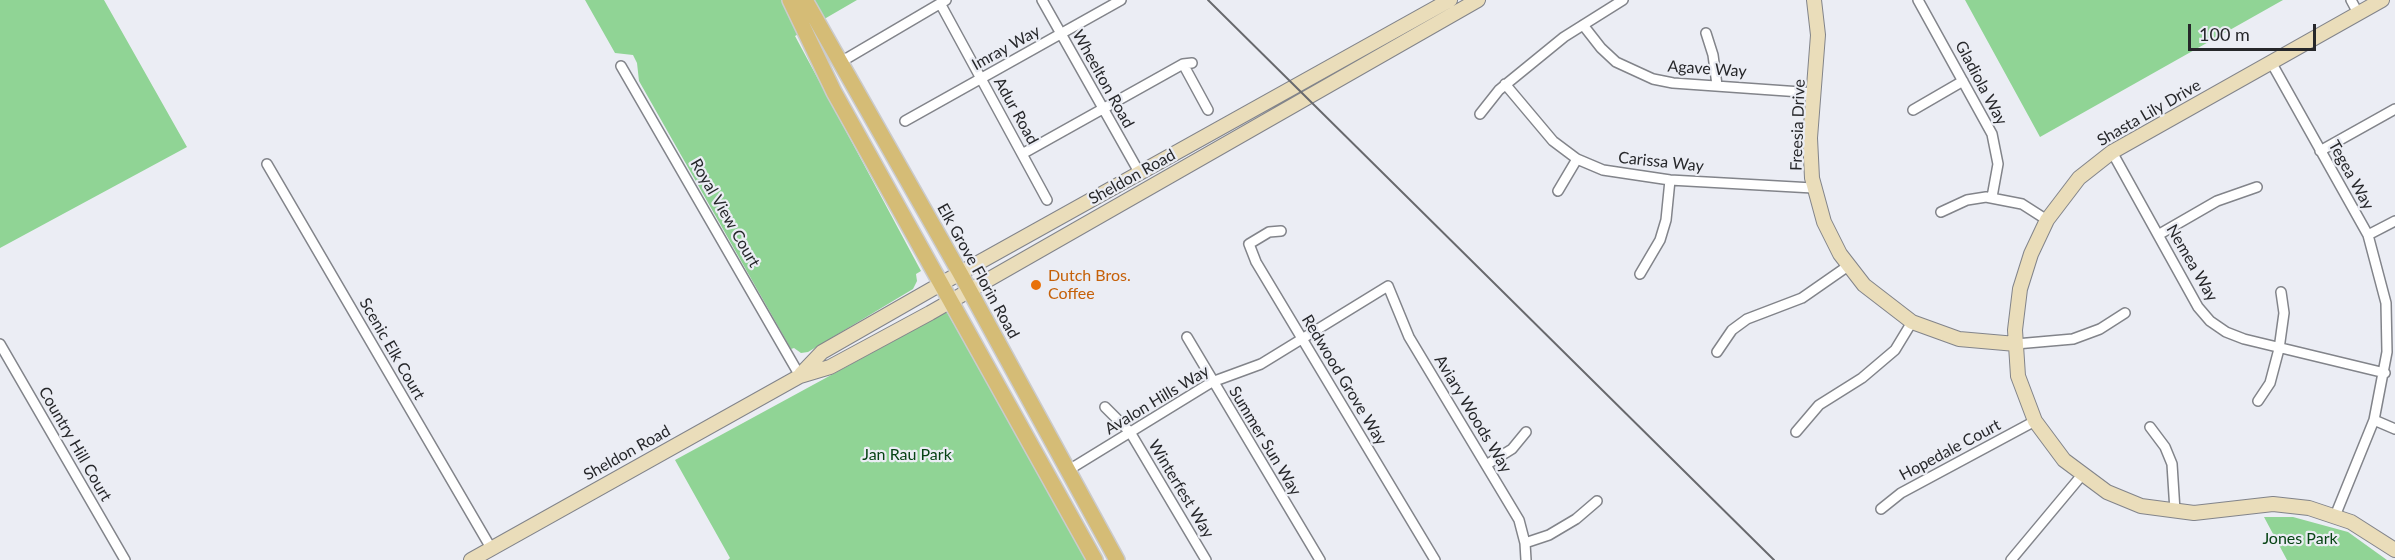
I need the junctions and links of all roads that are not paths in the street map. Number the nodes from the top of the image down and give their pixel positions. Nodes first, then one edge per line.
1 (790, 0) edge
2 (805, 0) edge
3 (1042, 0) edge
4 (1121, 0) edge
5 (1450, 0) edge
6 (1478, 0) edge
7 (1623, 0) edge
8 (1815, 0) edge
9 (1918, 0) edge
10 (2351, 0) edge
11 (2382, 0) edge
12 (944, 2) edge
13 (2358, 13) junction
14 (1582, 25) junction
15 (1706, 33) dead end
16 (1061, 34) junction
17 (815, 51) junction
18 (2271, 62) junction
19 (839, 63) junction
20 (621, 66) dead end
21 (981, 79) junction
22 (1963, 81) junction
23 (1505, 84) junction
24 (1717, 85) junction
25 (1815, 93) junction
26 (1103, 109) junction
27 (2395, 109) edge
28 (1208, 110) dead end
29 (1913, 110) dead end
30 (1480, 114) dead end
31 (905, 121) dead end
32 (2320, 151) junction
33 (2112, 152) junction
34 (1022, 154) junction
35 (1167, 157) junction
36 (1577, 159) junction
37 (267, 164) dead end
38 (1139, 172) junction
39 (1670, 180) junction
40 (1814, 188) junction
41 (2258, 188) dead end
42 (1558, 191) dead end
43 (1992, 197) junction
44 (1047, 200) dead end
45 (1109, 208) junction
46 (1941, 212) dead end
47 (2047, 220) junction
48 (2395, 221) edge
49 (1281, 231) dead end
50 (2158, 235) junction
51 (2368, 235) junction
52 (1848, 266) junction
53 (960, 273) junction
54 (1640, 274) dead end
55 (941, 284) junction
56 (1388, 286) joint
57 (969, 290) junction
58 (2281, 292) dead end
59 (950, 300) junction
60 (2125, 313) dead end
61 (1912, 322) junction
62 (1187, 337) dead end
63 (1301, 339) junction
64 (0, 344) edge
65 (2016, 344) junction
66 (2279, 349) junction
67 (1717, 352) dead end
68 (2385, 373) junction
69 (800, 376) junction
70 (1212, 382) junction
71 (2259, 401) dead end
72 (1105, 407) dead end
73 (2374, 420) junction
74 (2035, 421) junction
75 (2150, 428) dead end
76 (2395, 429) edge
77 (1130, 432) junction
78 (1526, 432) dead end
79 (1796, 432) dead end
80 (1486, 465) junction
81 (1067, 471) junction
82 (2082, 475) junction
83 (1597, 501) dead end
84 (1881, 509) dead end
85 (2175, 511) junction
86 (2335, 516) junction
87 (1525, 543) junction
88 (491, 548) junction
89 (2395, 550) edge
90 (125, 560) edge
91 (471, 560) edge
92 (1095, 560) edge
93 (1117, 560) edge
94 (1206, 560) edge
95 (1320, 560) edge
96 (1435, 560) edge
97 (1526, 560) edge
98 (2011, 560) edge

1 - 17 main road
2 - 19 main road, Elk Grove Florin Road
3 - 16 street, Wheelton Road
4 - 16 street, Imray Way
5 - 35 main road, Sheldon Road
6 - 45 main road, Sheldon Road
7 - 14 street
8 - 25 main road, Freesia Drive
9 - 22 street, Gladiola Way
10 - 13 street
11 - 13 main road, Shasta Lily Drive
12 - 19 street
12 - 21 street, Adur Road
13 - 18 main road, Shasta Lily Drive
14 - 23 street
14 - 24 street, Agave Way
15 - 24 street
16 - 21 street, Imray Way
16 - 26 street, Wheelton Road
17 - 19 main road
17 - 55 main road
18 - 32 street, Tegea Way
18 - 33 main road, Shasta Lily Drive
19 - 53 main road, Elk Grove Florin Road
20 - 69 street, Royal View Court
21 - 31 street, Imray Way
21 - 34 street, Adur Road
22 - 29 street
22 - 43 street, Gladiola Way
23 - 30 street
23 - 36 street, Carissa Way
24 - 25 street, Agave Way
25 - 40 main road, Freesia Drive
26 - 28 street
26 - 34 street
26 - 38 street, Wheelton Road
27 - 32 street
32 - 51 street, Tegea Way
33 - 47 main road, Shasta Lily Drive
33 - 50 street, Nemea Way
34 - 44 street, Adur Road
35 - 38 main road, Sheldon Road
35 - 45 main road
36 - 39 street, Carissa Way
36 - 42 street
37 - 88 street, Scenic Elk Court
38 - 53 main road, Sheldon Road
39 - 40 street, Carissa Way
39 - 54 street
40 - 52 main road, Freesia Drive
41 - 50 street
43 - 46 street
43 - 47 street
45 - 57 main road, Sheldon Road
47 - 65 main road, Shasta Lily Drive
48 - 51 street
49 - 63 street, Redwood Grove Way
50 - 66 street, Nemea Way
51 - 68 street, Tegea Way
52 - 61 main road, Freesia Drive
52 - 67 street
53 - 55 main road, Sheldon Road
53 - 57 main road, Elk Grove Florin Road
55 - 59 main road
55 - 69 main road, Sheldon Road
56 - 63 street, Avalon Hills Way
56 - 80 street, Aviary Woods Way
57 - 59 main road, Sheldon Road
57 - 81 main road, Elk Grove Florin Road
58 - 66 street
59 - 69 main road, Sheldon Road
59 - 92 main road
60 - 65 street
61 - 65 main road, Freesia Drive
61 - 79 street
62 - 70 street, Summer Sun Way
63 - 70 street, Avalon Hills Way
63 - 96 street, Redwood Grove Way
64 - 90 street, Country Hill Court
65 - 74 main road, Shasta Lily Drive
66 - 68 street, Nemea Way
66 - 71 street
68 - 73 street, Tegea Way
69 - 88 main road, Sheldon Road
70 - 77 street, Avalon Hills Way
70 - 95 street, Summer Sun Way
72 - 77 street, Winterfest Way
73 - 76 street
73 - 86 street, Tegea Way
74 - 82 main road, Shasta Lily Drive
74 - 84 street, Hopedale Court
75 - 85 street
77 - 81 street, Avalon Hills Way
77 - 94 street, Winterfest Way
78 - 80 street
80 - 87 street, Aviary Woods Way
81 - 93 main road, Elk Grove Florin Road
82 - 85 main road, Shasta Lily Drive
82 - 98 street
83 - 87 street
85 - 86 main road, Shasta Lily Drive
86 - 89 main road, Shasta Lily Drive
87 - 97 street, Aviary Woods Way
88 - 91 main road, Sheldon Road

